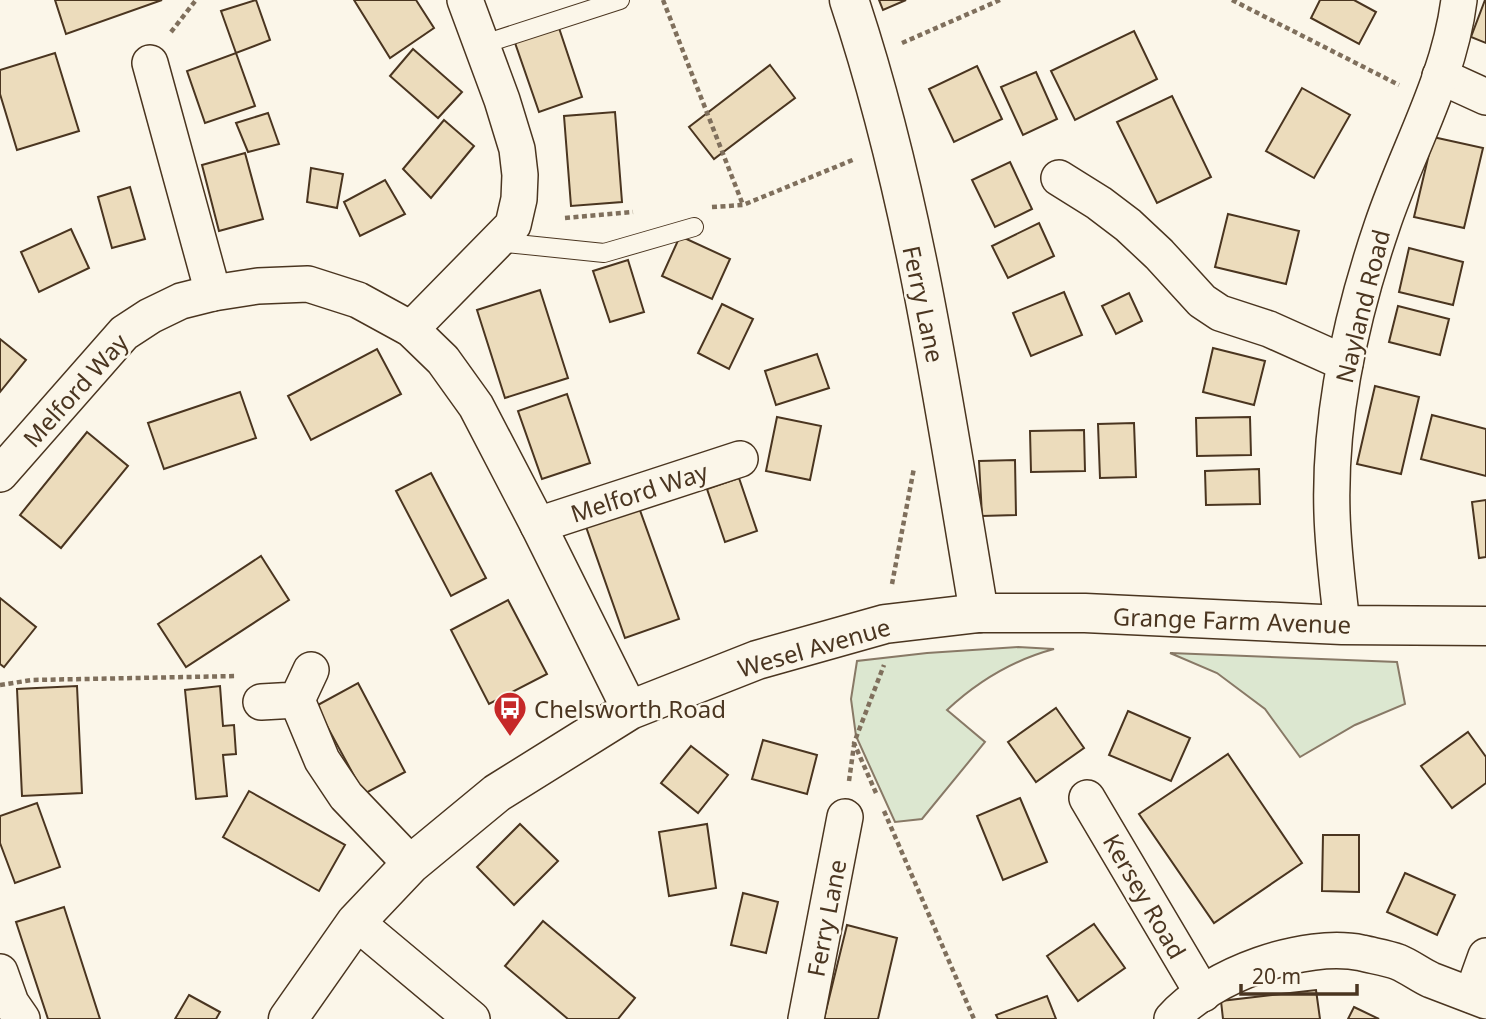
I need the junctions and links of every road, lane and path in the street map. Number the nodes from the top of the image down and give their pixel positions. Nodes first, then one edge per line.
1 (465, 0) edge
2 (620, 0) edge
3 (663, 0) edge
4 (849, 0) edge
5 (1000, 0) edge
6 (1232, 0) edge
7 (1459, 0) edge
8 (481, 45) junction
9 (868, 58) junction
10 (150, 63) dead end
11 (1436, 89) junction
12 (1486, 97) edge
13 (890, 142) junction
14 (1059, 178) dead end
15 (743, 205) junction
16 (702, 208) dead end
17 (646, 211) dead end
18 (694, 227) dead end
19 (505, 234) junction
20 (213, 293) junction
21 (411, 329) junction
22 (1345, 363) junction
23 (5, 459) edge
24 (740, 459) dead end
25 (538, 525) junction
26 (979, 613) junction
27 (1342, 625) junction
28 (1486, 626) edge
29 (0, 685) edge
30 (251, 689) joint
31 (630, 710) junction
32 (1087, 798) dead end
33 (845, 817) dead end
34 (411, 864) junction
35 (356, 922) junction
36 (1486, 956) edge
37 (0, 972) edge
38 (1203, 994) junction
39 (1479, 998) edge
40 (22, 1019) edge
41 (288, 1019) edge
42 (472, 1019) edge
43 (806, 1019) edge
44 (1172, 1019) edge

1 - 8 street
2 - 8 lane
3 - 15 path
4 - 9 street, Ferry Lane
5 - 9 path
6 - 11 path
7 - 11 street, Nayland Road
8 - 19 street
9 - 13 street, Ferry Lane
10 - 20 street
11 - 12 street
11 - 22 street, Nayland Road
13 - 15 path
13 - 26 street, Ferry Lane
14 - 22 street
15 - 16 path
17 - 19 path
18 - 19 lane
19 - 21 street
20 - 21 street, Melford Way
20 - 23 street, Melford Way
21 - 25 street, Melford Way
22 - 27 street, Nayland Road
24 - 25 street, Melford Way
25 - 31 street, Melford Way
26 - 27 street, Grange Farm Avenue
26 - 31 street, Wesel Avenue
27 - 28 street, Grange Farm Avenue
29 - 30 path
30 - 34 street
31 - 34 street, Wesel Avenue
32 - 38 street, Kersey Road
33 - 43 street, Ferry Lane
34 - 35 street, Wesel Avenue
35 - 41 street, Wesel Avenue
35 - 42 street
36 - 39 street
37 - 40 street
38 - 39 street
38 - 44 street

